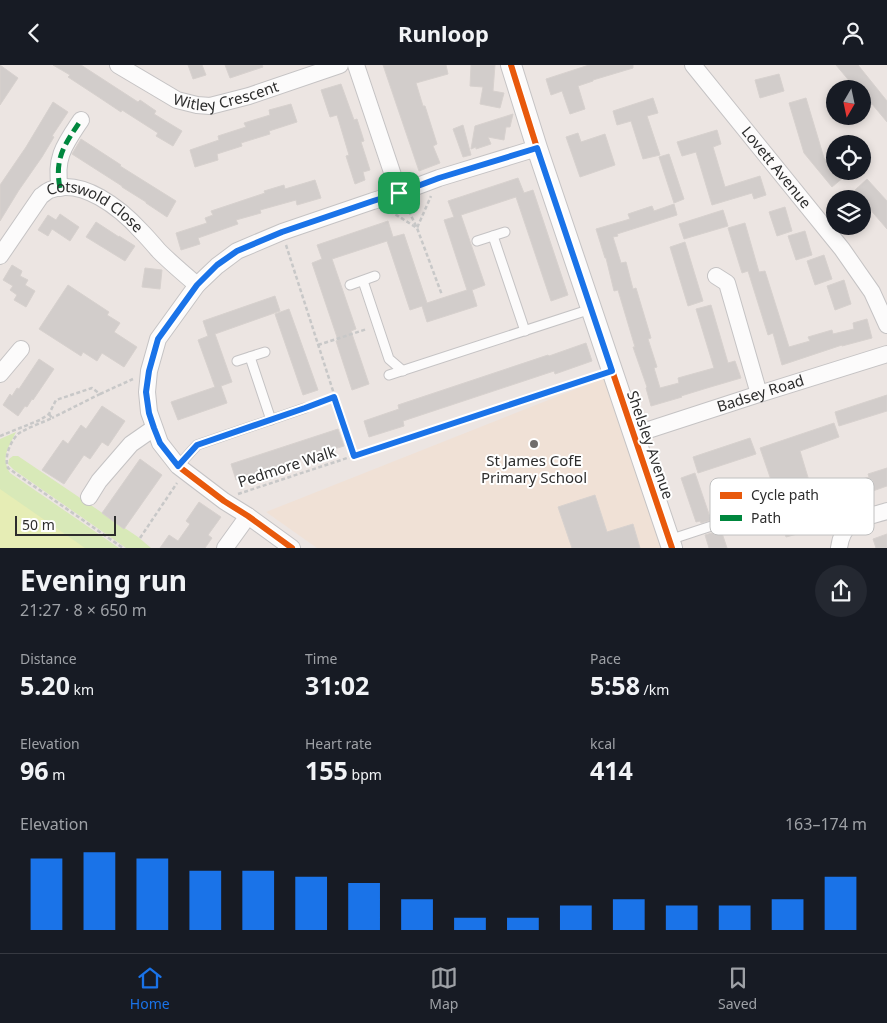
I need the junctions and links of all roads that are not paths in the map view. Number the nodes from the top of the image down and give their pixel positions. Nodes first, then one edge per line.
1 (118, 65) edge
2 (340, 65) edge
3 (356, 65) edge
4 (511, 65) edge
5 (693, 65) edge
6 (81, 120) dead end
7 (537, 148) junction
8 (60, 188) junction
9 (399, 193) junction
10 (506, 232) dead end
11 (493, 236) junction
12 (477, 241) dead end
13 (0, 257) edge
14 (376, 276) dead end
15 (716, 276) dead end
16 (363, 281) junction
17 (197, 285) junction
18 (350, 285) dead end
19 (592, 309) junction
20 (887, 325) edge
21 (525, 331) junction
22 (265, 352) dead end
23 (887, 354) edge
24 (250, 357) junction
25 (238, 361) dead end
26 (403, 371) junction
27 (389, 375) dead end
28 (759, 394) junction
29 (305, 408) road end
30 (271, 420) junction
31 (154, 428) junction
32 (634, 435) junction
33 (182, 469) junction
34 (89, 497) dead end
35 (887, 511) edge
36 (874, 515) edge
37 (248, 516) junction
38 (710, 529) edge
39 (842, 535) edge
40 (671, 544) edge
41 (225, 548) edge
42 (292, 548) edge
43 (839, 548) edge

1 - 2 street, Witley Crescent
3 - 9 street
4 - 7 street, Shelsley Avenue
5 - 20 street, Lovett Avenue
6 - 8 street
7 - 9 street
7 - 19 street, Shelsley Avenue
8 - 13 street, Cotswold Close
8 - 17 street, Cotswold Close
9 - 17 street
10 - 11 lane
11 - 12 lane
11 - 21 lane
14 - 16 lane
15 - 28 street
16 - 18 lane
16 - 26 lane
17 - 31 street
19 - 21 lane
19 - 32 street, Shelsley Avenue
21 - 26 lane
22 - 24 lane
23 - 28 street, Badsey Road
24 - 25 lane
24 - 30 lane
26 - 27 lane
28 - 32 street, Badsey Road
29 - 30 lane
30 - 33 lane
31 - 33 street
31 - 34 street
32 - 40 street, Shelsley Avenue
33 - 37 street
35 - 36 street
37 - 41 street
37 - 42 street
38 - 40 lane
39 - 43 street

